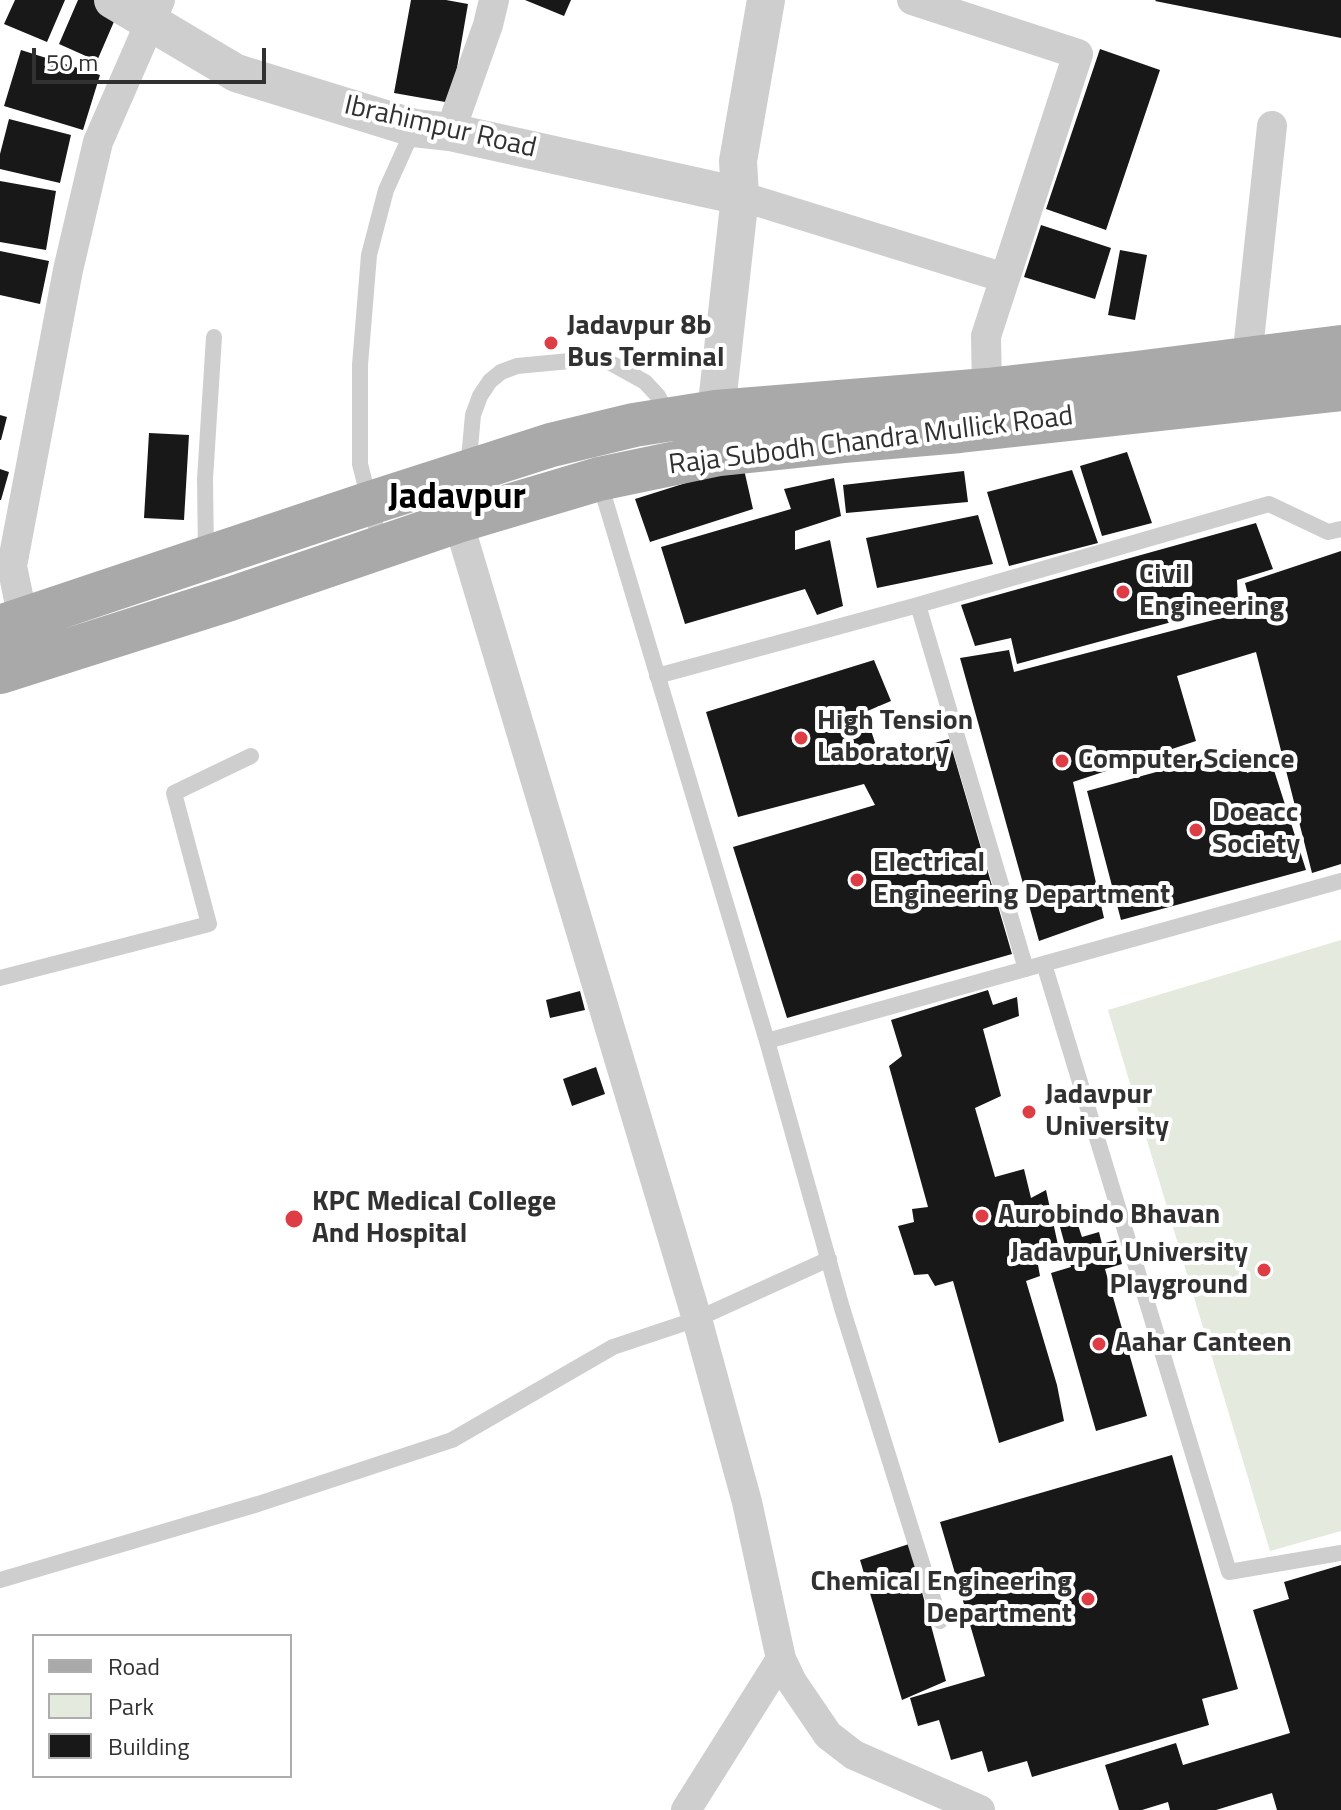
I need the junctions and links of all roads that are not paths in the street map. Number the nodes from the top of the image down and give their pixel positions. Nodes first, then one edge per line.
1 (113, 0) edge
2 (494, 0) edge
3 (766, 0) edge
4 (912, 0) edge
5 (156, 12) edge
6 (1272, 126) dead end
7 (432, 130) junction
8 (733, 183) junction
9 (1005, 278) junction
10 (214, 337) dead end
11 (1341, 347) edge
12 (1249, 379) junction
13 (1341, 389) edge
14 (987, 390) junction
15 (699, 432) junction
16 (468, 471) junction
17 (599, 479) junction
18 (370, 503) junction
19 (458, 521) junction
20 (1341, 529) edge
21 (382, 549) junction
22 (206, 559) junction
23 (918, 605) junction
24 (12, 623) edge
25 (0, 672) edge
26 (657, 676) junction
27 (251, 756) dead end
28 (1341, 881) edge
29 (1044, 964) junction
30 (1026, 969) junction
31 (0, 978) edge
32 (767, 1041) junction
33 (829, 1259) junction
34 (697, 1319) junction
35 (1341, 1553) edge
36 (0, 1580) edge
37 (940, 1621) dead end
38 (781, 1659) junction
39 (686, 1810) edge
40 (980, 1810) edge

1 - 5 street, Ibrahimpur Road
2 - 7 street
3 - 8 street
4 - 9 street
5 - 7 street, Ibrahimpur Road
5 - 24 street
6 - 12 street
7 - 8 street, Ibrahimpur Road
7 - 18 lane
8 - 9 street
8 - 15 street
9 - 14 street
10 - 22 lane
11 - 12 main road, Raja Subodh Chandra Mullick Road
12 - 13 main road, Raja Subodh Chandra Mullick Road
12 - 14 main road, Raja Subodh Chandra Mullick Road
12 - 15 main road, Raja Subodh Chandra Mullick Road
14 - 15 main road, Raja Subodh Chandra Mullick Road
15 - 16 main road, Raja Subodh Chandra Mullick Road
15 - 16 lane
15 - 17 main road, Raja Subodh Chandra Mullick Road
16 - 18 main road, Raja Subodh Chandra Mullick Road
17 - 19 main road, Raja Subodh Chandra Mullick Road
17 - 26 lane
18 - 21 lane
18 - 22 main road, Raja Subodh Chandra Mullick Road
19 - 21 main road, Raja Subodh Chandra Mullick Road
19 - 34 street
20 - 23 lane
21 - 25 main road, Raja Subodh Chandra Mullick Road
22 - 24 main road, Raja Subodh Chandra Mullick Road
23 - 26 lane
23 - 30 lane
26 - 32 lane
27 - 31 lane
28 - 29 lane
29 - 30 lane
29 - 35 lane
30 - 32 lane
32 - 33 lane
33 - 34 lane
33 - 37 lane
34 - 36 lane
34 - 38 street
38 - 39 street
38 - 40 street

